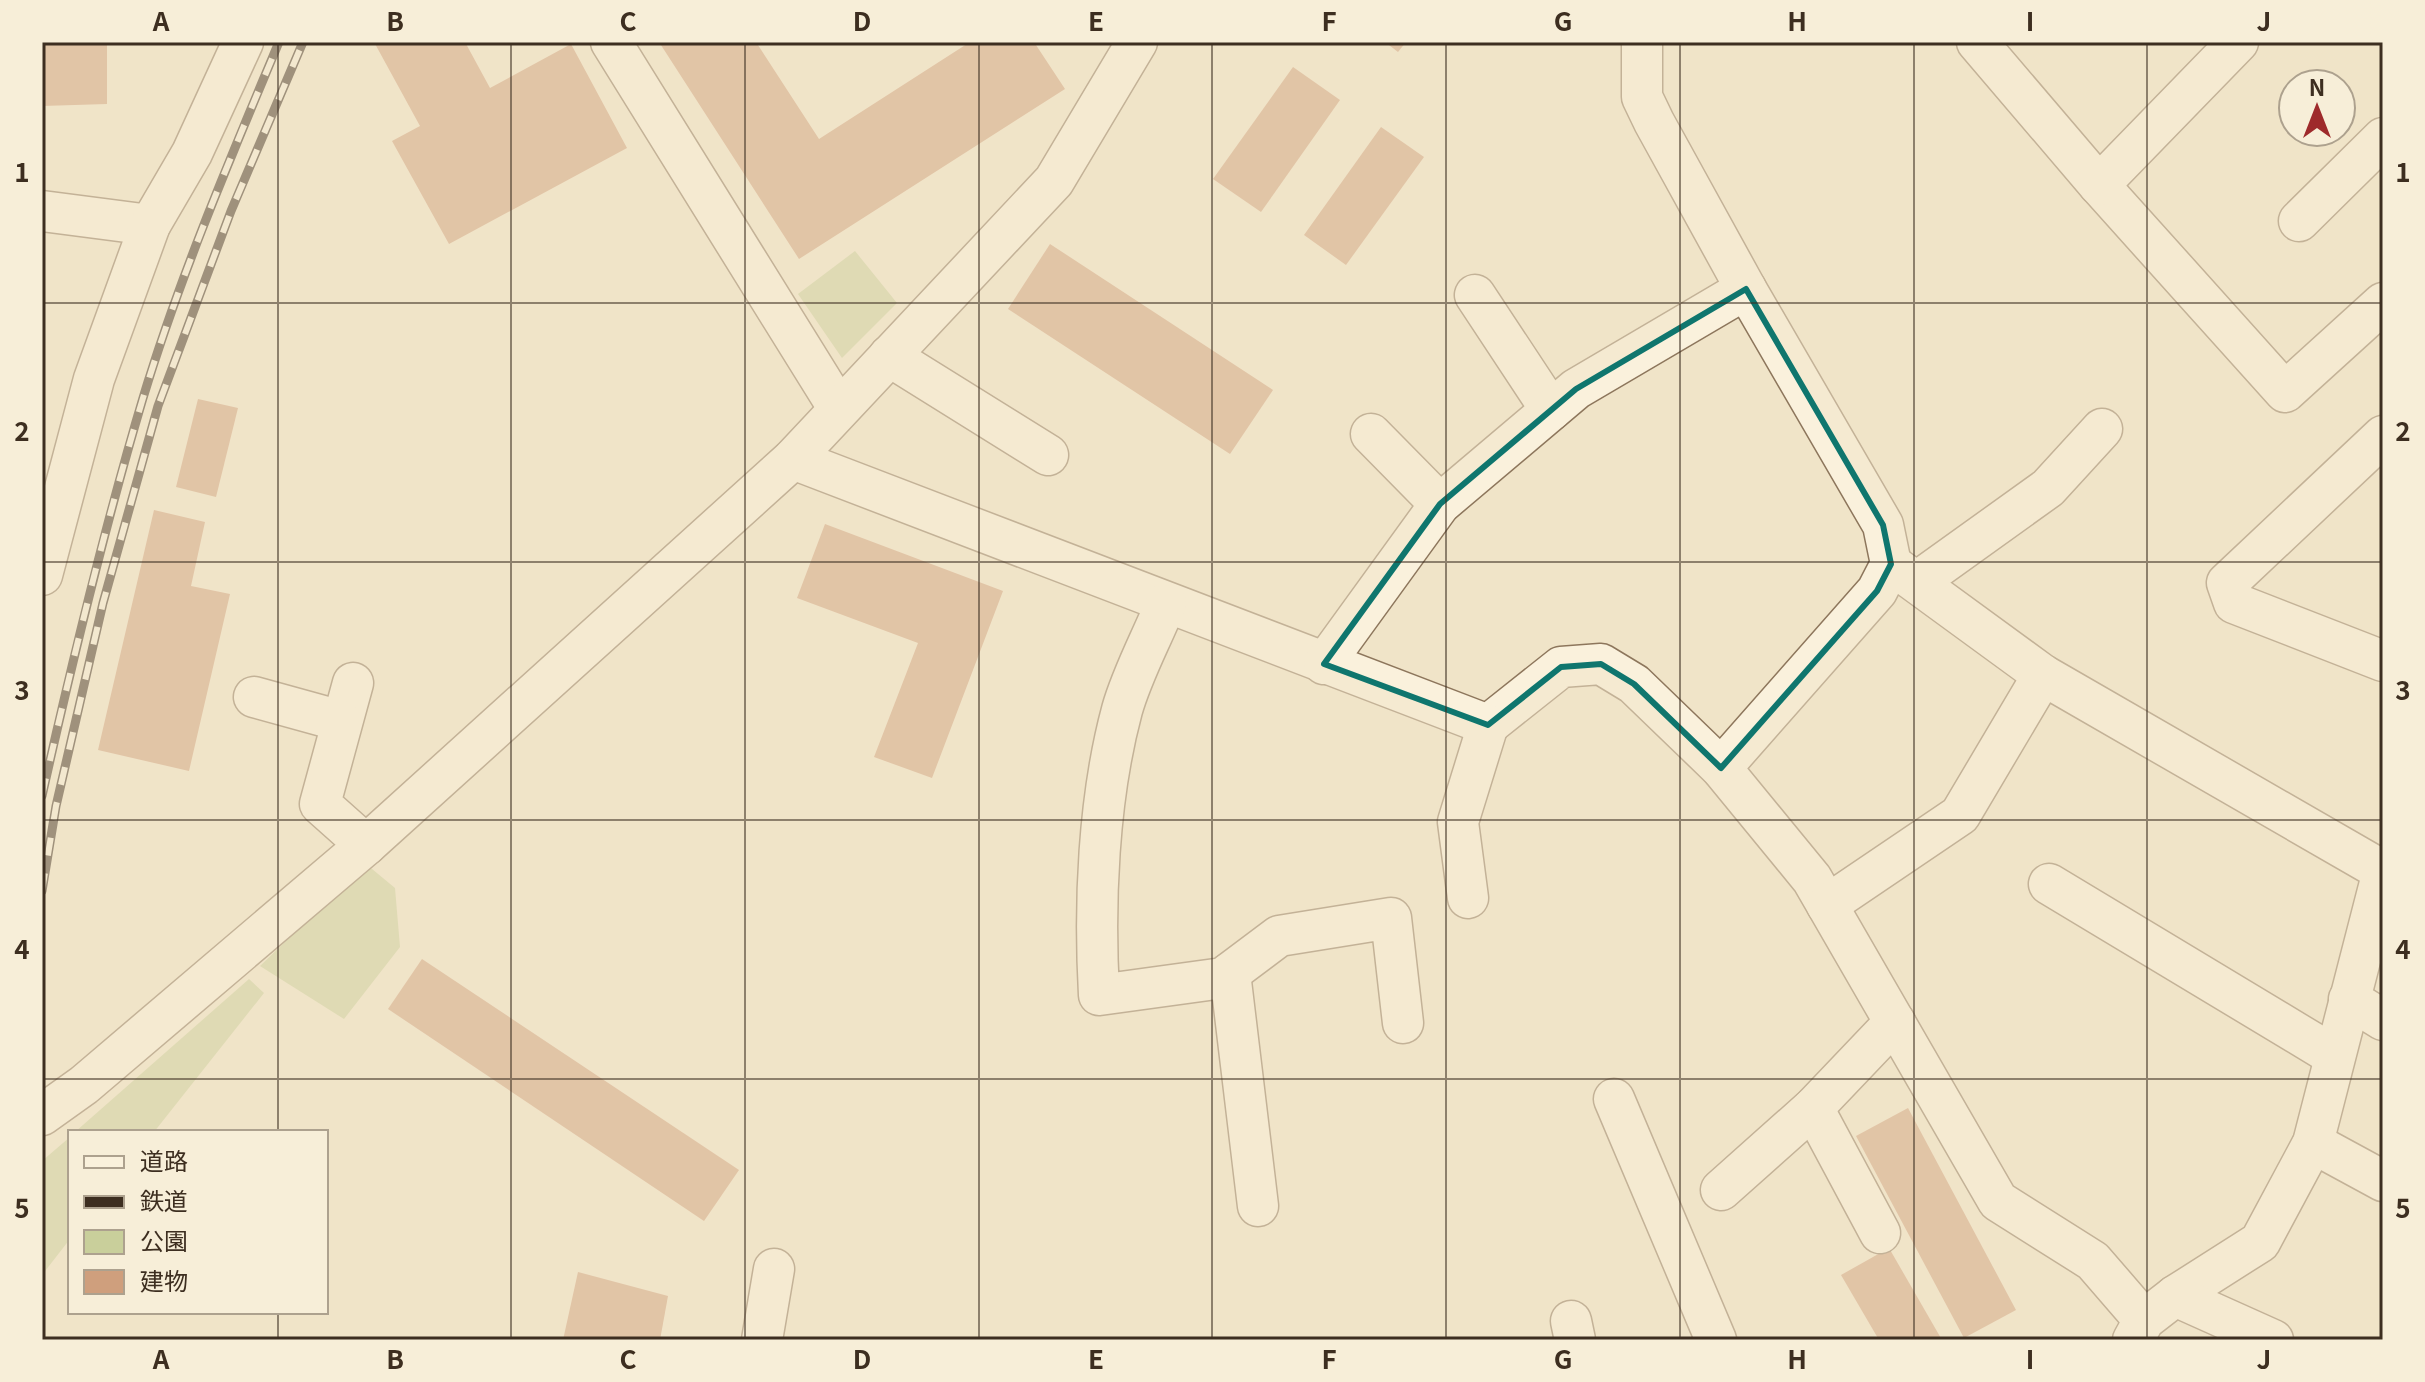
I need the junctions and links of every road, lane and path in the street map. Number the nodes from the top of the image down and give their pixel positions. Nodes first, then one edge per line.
1 (243, 42) edge
2 (611, 42) edge
3 (1137, 42) edge
4 (1642, 42) edge
5 (1977, 42) edge
6 (2233, 44) edge
7 (2383, 138) edge
8 (2099, 185) junction
9 (42, 211) edge
10 (2299, 221) dead end
11 (150, 225) junction
12 (1746, 289) junction
13 (1475, 295) dead end
14 (2383, 303) edge
15 (889, 356) junction
16 (839, 409) junction
17 (1551, 410) junction
18 (2102, 429) dead end
19 (1371, 434) dead end
20 (2383, 436) edge
21 (1048, 455) dead end
22 (793, 459) junction
23 (1440, 504) junction
24 (1904, 573) junction
25 (42, 575) edge
26 (1166, 603) junction
27 (2383, 661) edge
28 (1324, 664) junction
29 (2043, 675) junction
30 (353, 683) dead end
31 (254, 697) dead end
32 (341, 721) junction
33 (1488, 725) junction
34 (1721, 768) junction
35 (366, 845) junction
36 (2049, 884) dead end
37 (1468, 898) dead end
38 (1827, 905) junction
39 (1230, 973) junction
40 (2349, 999) junction
41 (2383, 1020) edge
42 (1895, 1022) junction
43 (1403, 1023) dead end
44 (2333, 1055) junction
45 (1614, 1099) dead end
46 (1813, 1108) junction
47 (42, 1115) edge
48 (2313, 1143) junction
49 (2383, 1181) edge
50 (1721, 1190) dead end
51 (1258, 1206) dead end
52 (1880, 1233) dead end
53 (774, 1269) dead end
54 (2175, 1296) junction
55 (2139, 1330) edge
56 (762, 1340) edge
57 (1716, 1340) edge
58 (2273, 1340) edge

1 - 11 street
2 - 16 street
3 - 15 street
4 - 12 street
5 - 8 street
6 - 8 street
7 - 10 street
8 - 14 street
9 - 11 street
11 - 25 street
12 - 17 street
12 - 24 street
13 - 17 street
15 - 16 street
15 - 21 street
16 - 22 street
17 - 23 street
18 - 24 street
19 - 23 street
20 - 27 street
22 - 26 street
22 - 35 street
23 - 28 street
24 - 29 street
24 - 34 street
26 - 28 street
26 - 39 street
28 - 33 street
29 - 38 street
29 - 40 street
30 - 32 street
31 - 32 street
32 - 35 street
33 - 34 street
33 - 37 street
34 - 38 street
35 - 47 street
36 - 44 street
38 - 42 street
39 - 43 street
39 - 51 street
40 - 41 street
40 - 44 street
42 - 46 street
42 - 55 street
44 - 48 street
45 - 57 street
46 - 50 street
46 - 52 street
48 - 49 street
48 - 54 street
53 - 56 street
54 - 55 street
54 - 58 street

